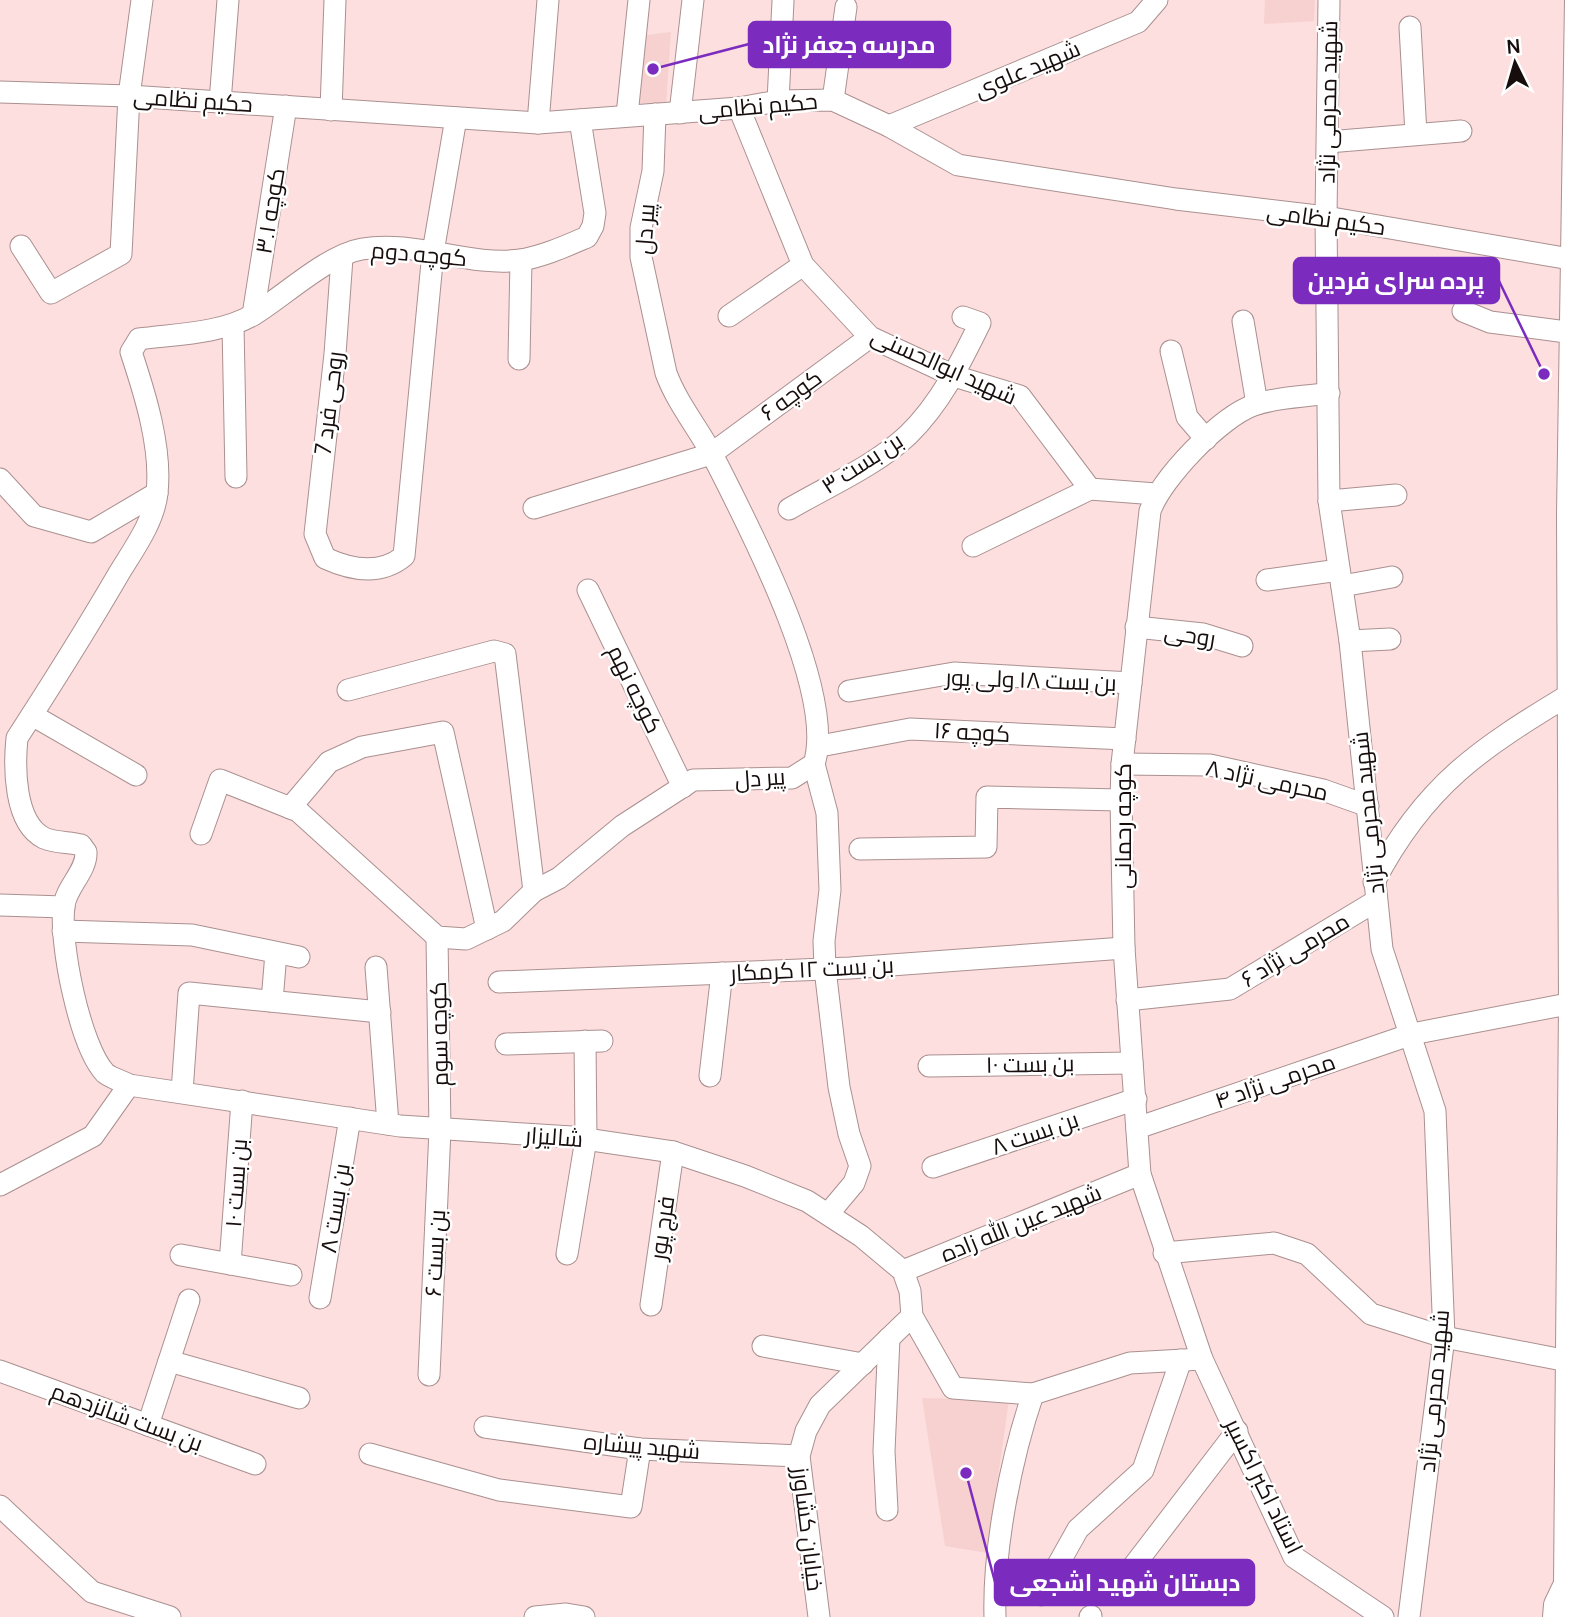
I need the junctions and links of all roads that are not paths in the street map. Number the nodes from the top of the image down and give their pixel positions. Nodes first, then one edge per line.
1 (142, 0) edge
2 (228, 0) edge
3 (335, 0) edge
4 (548, 0) edge
5 (639, 0) edge
6 (692, 0) edge
7 (1157, 0) edge
8 (1329, 0) edge
9 (1578, 0) edge
10 (783, 1) edge
11 (846, 7) dead end
12 (1410, 27) dead end
13 (0, 92) edge
14 (129, 96) junction
15 (833, 100) junction
16 (778, 101) junction
17 (220, 102) junction
18 (286, 106) junction
19 (739, 108) junction
20 (331, 110) junction
21 (680, 113) junction
22 (655, 114) junction
23 (627, 115) junction
24 (456, 118) junction
25 (580, 120) junction
26 (538, 123) junction
27 (889, 126) junction
28 (1461, 131) dead end
29 (1416, 135) junction
30 (1328, 142) junction
31 (1326, 217) junction
32 (21, 246) dead end
33 (433, 252) junction
34 (342, 258) junction
35 (521, 260) junction
36 (1577, 260) edge
37 (803, 265) junction
38 (1463, 311) dead end
39 (253, 315) junction
40 (729, 316) dead end
41 (963, 317) dead end
42 (1243, 321) dead end
43 (233, 325) junction
44 (1574, 333) junction
45 (870, 337) junction
46 (1171, 351) dead end
47 (519, 359) dead end
48 (954, 376) junction
49 (1329, 393) junction
50 (1257, 404) junction
51 (1206, 439) junction
52 (712, 454) junction
53 (1575, 473) edge
54 (236, 477) dead end
55 (0, 478) edge
56 (1090, 489) junction
57 (157, 493) junction
58 (1156, 494) junction
59 (1396, 495) dead end
60 (1329, 501) junction
61 (534, 508) dead end
62 (789, 509) dead end
63 (973, 547) dead end
64 (1392, 577) dead end
65 (1340, 578) junction
66 (1267, 580) dead end
67 (588, 590) dead end
68 (1136, 628) junction
69 (1390, 639) dead end
70 (1350, 641) junction
71 (1242, 646) dead end
72 (1131, 682) junction
73 (348, 690) dead end
74 (849, 691) dead end
75 (1575, 693) edge
76 (32, 715) junction
77 (1125, 739) junction
78 (817, 755) junction
79 (1122, 764) junction
80 (136, 775) dead end
81 (682, 787) junction
82 (1121, 800) junction
83 (1368, 806) junction
84 (290, 808) junction
85 (201, 834) dead end
86 (860, 849) dead end
87 (534, 891) junction
88 (1375, 891) junction
89 (0, 905) edge
90 (64, 907) junction
91 (487, 929) junction
92 (63, 931) junction
93 (437, 937) junction
94 (1124, 948) junction
95 (276, 953) junction
96 (299, 957) dead end
97 (376, 967) dead end
98 (825, 969) junction
99 (722, 973) junction
100 (499, 982) dead end
101 (1127, 1000) junction
102 (272, 1001) junction
103 (1575, 1004) edge
104 (380, 1012) junction
105 (1412, 1034) junction
106 (506, 1044) dead end
107 (1132, 1063) junction
108 (929, 1066) dead end
109 (710, 1076) dead end
110 (130, 1084) junction
111 (181, 1092) junction
112 (1136, 1099) junction
113 (242, 1101) junction
114 (350, 1118) junction
115 (388, 1124) junction
116 (1137, 1128) junction
117 (440, 1130) junction
118 (586, 1139) junction
119 (673, 1152) junction
120 (933, 1167) dead end
121 (1140, 1174) junction
122 (1574, 1183) edge
123 (0, 1185) edge
124 (828, 1214) junction
125 (1164, 1253) junction
126 (567, 1254) dead end
127 (181, 1255) dead end
128 (230, 1264) junction
129 (903, 1271) junction
130 (291, 1275) dead end
131 (320, 1298) dead end
132 (189, 1300) dead end
133 (651, 1305) dead end
134 (912, 1316) junction
135 (1573, 1317) edge
136 (1444, 1337) junction
137 (889, 1338) junction
138 (763, 1346) dead end
139 (1191, 1360) junction
140 (169, 1361) junction
141 (1568, 1361) junction
142 (863, 1364) junction
143 (0, 1371) edge
144 (429, 1376) dead end
145 (1033, 1394) junction
146 (299, 1398) dead end
147 (148, 1425) junction
148 (485, 1427) dead end
149 (1237, 1430) junction
150 (640, 1449) junction
151 (370, 1454) dead end
152 (799, 1456) junction
153 (255, 1464) dead end
154 (0, 1506) edge
155 (887, 1510) dead end
156 (1119, 1585) dead end
157 (1573, 1585) edge
158 (1041, 1595) dead end
159 (170, 1617) edge
160 (535, 1617) edge
161 (584, 1617) edge
162 (819, 1617) edge
163 (995, 1617) edge
164 (1383, 1617) edge
165 (1409, 1617) edge
166 (1556, 1617) edge
167 (1574, 1617) edge

1 - 14 street
2 - 17 street
3 - 20 street
4 - 26 street
5 - 23 street
6 - 21 street
7 - 27 street, شهید علوی
8 - 30 street, شهید محرمی نژاد
9 - 36 street
10 - 16 street
11 - 15 street
12 - 29 street
13 - 14 street, حکیم نظامی
14 - 17 street, حکیم نظامی
14 - 32 street
15 - 16 street, حکیم نظامی
15 - 27 street, حکیم نظامی
16 - 19 street, حکیم نظامی
17 - 18 street, حکیم نظامی
18 - 20 street, حکیم نظامی
18 - 39 street, کوچه ۳.۱
19 - 21 street, حکیم نظامی
19 - 37 street, شهید ابوالحسنی
20 - 24 street, حکیم نظامی
21 - 22 street, حکیم نظامی
22 - 23 street, حکیم نظامی
22 - 52 street, پیر دل
23 - 25 street, حکیم نظامی
24 - 26 street, حکیم نظامی
24 - 33 street
25 - 26 street, حکیم نظامی
25 - 35 street, کوچه دوم
27 - 31 street, حکیم نظامی
28 - 29 street
29 - 30 street
30 - 31 street, شهید محرمی نژاد
31 - 36 street, حکیم نظامی
31 - 49 street, شهید محرمی نژاد
33 - 34 street, کوچه دوم
33 - 34 street, روحی فرد 7
33 - 35 street, کوچه دوم
34 - 39 street, کوچه دوم
35 - 47 street
36 - 44 street
37 - 40 street
37 - 45 street, شهید ابوالحسنی
38 - 44 street
39 - 43 street, کوچه دوم
41 - 48 street, بن بست ۳
42 - 50 street
43 - 54 street
43 - 57 street, کوچه دوم
44 - 53 street
45 - 48 street, شهید ابوالحسنی
45 - 52 street, کوچه ۶
46 - 51 street
48 - 56 street, شهید ابوالحسنی
48 - 62 street, بن بست ۳
49 - 50 street, کوچه رحمانی
49 - 60 street, شهید محرمی نژاد
50 - 51 street, کوچه رحمانی
51 - 58 street, کوچه رحمانی
52 - 61 street, کوچه ۶
52 - 78 street, پیر دل
53 - 75 street
55 - 57 street
56 - 58 street
56 - 63 street
57 - 76 street
58 - 68 street, کوچه رحمانی
59 - 60 street
60 - 65 street, شهید محرمی نژاد
64 - 65 street
65 - 66 street
65 - 70 street, شهید محرمی نژاد
67 - 81 street, کوچه نهم
68 - 71 street, روحی
68 - 72 street, کوچه رحمانی
69 - 70 street
70 - 83 street, شهید محرمی نژاد
72 - 74 street, بن بست ۱۸ ولی پور
72 - 77 street, کوچه رحمانی
73 - 87 street
75 - 88 street
75 - 103 street
76 - 80 street
76 - 90 street
77 - 78 street, کوچه ۱۶
77 - 79 street, کوچه رحمانی
78 - 81 street, پیر دل
78 - 98 street
79 - 82 street, کوچه رحمانی
79 - 83 street, محرمی نژاد ۸
81 - 87 street, پیر دل
82 - 86 street
82 - 94 street, کوچه رحمانی
83 - 88 street, شهید محرمی نژاد
84 - 85 street
84 - 91 street
84 - 93 street
87 - 91 street, پیر دل
88 - 101 street, محرمی نژاد ۶
88 - 105 street, شهید محرمی نژاد
89 - 90 street
90 - 92 street
91 - 93 street, پیر دل
92 - 95 street
92 - 110 street
93 - 117 street, کوچه سوم
94 - 98 street, بن بست ۱۲ کرمکار
94 - 101 street, کوچه رحمانی
95 - 96 street
95 - 102 street
97 - 104 street
98 - 99 street, بن بست ۱۲ کرمکار
98 - 124 street
99 - 100 street, بن بست ۱۲ کرمکار
99 - 109 street
101 - 107 street, کوچه رحمانی
102 - 104 street
102 - 111 street
103 - 105 street, محرمی نژاد ۴
103 - 122 street
104 - 115 street
105 - 116 street, محرمی نژاد ۴
105 - 136 street, شهید محرمی نژاد
106 - 118 street
107 - 108 street, بن بست ۱۰
107 - 112 street, کوچه رحمانی
110 - 111 street, شالیزار
110 - 123 street
111 - 113 street, شالیزار
112 - 116 street, کوچه رحمانی
112 - 120 street, بن بست ۸
113 - 114 street, شالیزار
113 - 128 street, بن بست ۱۰
114 - 115 street, شالیزار
114 - 131 street, بن بست ۸
115 - 117 street, شالیزار
116 - 121 street, کوچه رحمانی
117 - 118 street, شالیزار
117 - 144 street, بن بست ۶
118 - 119 street, شالیزار
118 - 126 street
119 - 124 street, شالیزار
119 - 133 street, فرج پور
121 - 125 street, کوچه رحمانی
121 - 129 street, شهید عین الله زاده
122 - 135 street
124 - 129 street, شالیزار
125 - 136 street
125 - 139 street, کوچه رحمانی
127 - 128 street
128 - 130 street
129 - 134 street
132 - 140 street
134 - 137 street, خیابان کشاورز
134 - 145 street
135 - 141 street
136 - 141 street
136 - 165 street, شهید محرمی نژاد
137 - 142 street, خیابان کشاورز
137 - 155 street
138 - 142 street
139 - 145 street
139 - 149 street, استاد اکبر اکسیر
139 - 158 street
140 - 146 street
140 - 147 street
141 - 157 street
142 - 152 street, خیابان کشاورز
143 - 147 street, بن بست شانزدهم
145 - 163 street
147 - 153 street, بن بست شانزدهم
148 - 150 street, شهید پیشاره
149 - 156 street
149 - 164 street, استاد اکبر اکسیر
150 - 151 street
150 - 152 street, شهید پیشاره
152 - 162 street, خیابان کشاورز
154 - 159 street
157 - 166 street
157 - 167 street
160 - 161 street

